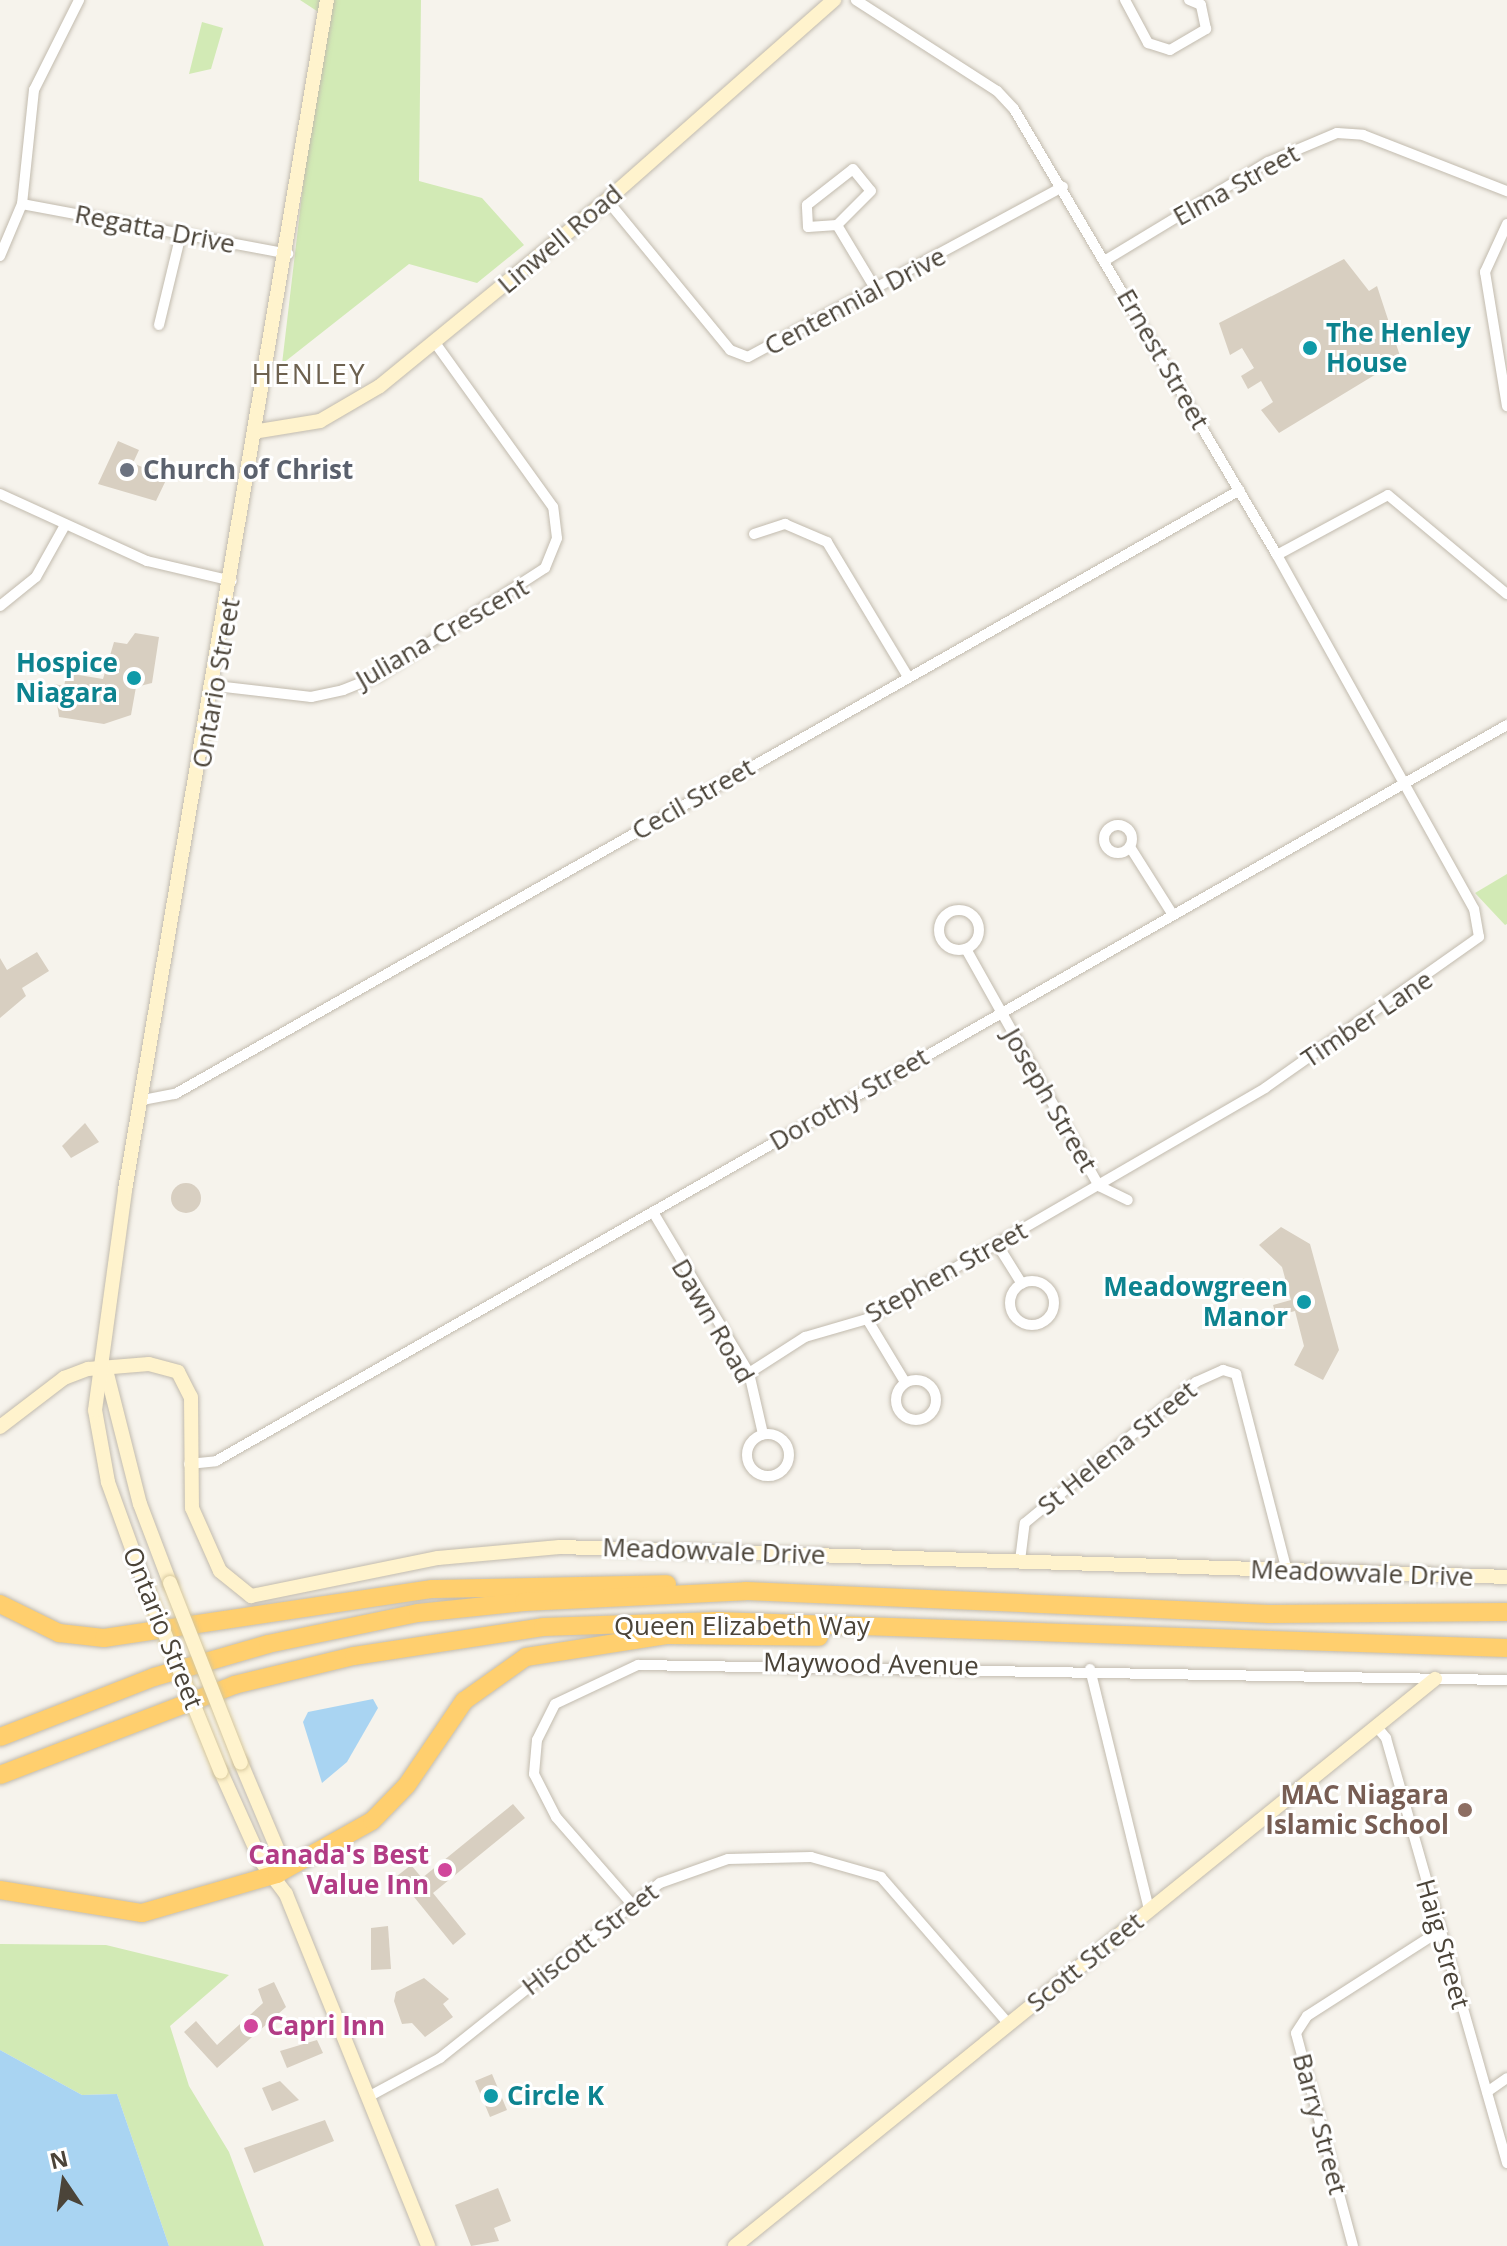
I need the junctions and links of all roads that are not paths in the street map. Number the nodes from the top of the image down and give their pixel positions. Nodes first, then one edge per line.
1 (79, 0) edge
2 (327, 0) edge
3 (834, 0) edge
4 (856, 0) edge
5 (1125, 0) edge
6 (1189, 0) edge
7 (1063, 187) junction
8 (1507, 191) edge
9 (607, 200) junction
10 (22, 204) junction
11 (1507, 224) edge
12 (837, 225) junction
13 (181, 234) junction
14 (288, 254) junction
15 (0, 256) edge
16 (1106, 260) junction
17 (876, 290) junction
18 (159, 325) dead end
19 (1498, 335) junction
20 (436, 344) junction
21 (1507, 344) edge
22 (1507, 406) edge
23 (259, 431) junction
24 (1240, 490) junction
25 (0, 494) edge
26 (64, 527) junction
27 (754, 534) dead end
28 (1277, 555) junction
29 (234, 582) junction
30 (1507, 594) edge
31 (0, 606) edge
32 (907, 675) junction
33 (216, 686) junction
34 (1507, 725) edge
35 (1403, 779) junction
36 (1130, 847) dead end
37 (1173, 915) junction
38 (966, 949) junction
39 (1000, 1013) junction
40 (143, 1100) junction
41 (1099, 1186) junction
42 (1128, 1200) dead end
43 (653, 1212) junction
44 (997, 1244) junction
45 (1022, 1284) junction
46 (867, 1319) junction
47 (104, 1366) junction
48 (749, 1373) junction
49 (905, 1382) junction
50 (0, 1427) edge
51 (763, 1434) junction
52 (189, 1464) junction
53 (1020, 1561) junction
54 (1287, 1571) junction
55 (1507, 1577) edge
56 (746, 1591) junction
57 (0, 1604) edge
58 (1507, 1612) edge
59 (1245, 1642) junction
60 (1507, 1648) edge
61 (1090, 1669) junction
62 (1435, 1679) junction
63 (1507, 1680) edge
64 (1376, 1726) junction
65 (0, 1737) edge
66 (0, 1775) edge
67 (277, 1874) junction
68 (0, 1890) edge
69 (631, 1903) junction
70 (1149, 1910) junction
71 (1438, 1932) junction
72 (1009, 2024) junction
73 (1507, 2078) edge
74 (1487, 2092) junction
75 (368, 2097) junction
76 (1507, 2163) edge
77 (428, 2246) edge
78 (735, 2246) edge
79 (1353, 2246) edge

1 - 10 street
2 - 14 main road, Ontario Street
3 - 9 main road, Linwell Road
4 - 7 street, Ernest Street
5 - 6 street
7 - 16 street, Ernest Street
7 - 17 street, Centennial Drive
8 - 16 street, Elma Street
9 - 17 street, Centennial Drive
9 - 20 main road, Linwell Road
10 - 13 street, Regatta Drive
10 - 15 street
11 - 19 street
12 - 12 street
12 - 17 street
13 - 14 street, Regatta Drive
13 - 18 street
14 - 23 main road, Ontario Street
16 - 24 street, Ernest Street
19 - 21 street
19 - 22 street
20 - 23 main road, Linwell Road
20 - 33 street, Juliana Crescent
23 - 29 main road, Ontario Street
24 - 28 street, Ernest Street
24 - 32 street, Cecil Street
25 - 26 street
26 - 29 street
26 - 31 street
27 - 32 street
28 - 30 street
28 - 35 street, Ernest Street
29 - 33 main road, Ontario Street
32 - 40 street, Cecil Street
33 - 40 main road, Ontario Street
34 - 35 street, Dorothy Street
35 - 37 street, Dorothy Street
35 - 41 street, Timber Lane
36 - 37 street
37 - 39 street, Dorothy Street
38 - 38 street
38 - 39 street, Joseph Street
39 - 41 street, Joseph Street
39 - 43 street, Dorothy Street
40 - 47 main road, Ontario Street
41 - 42 street
41 - 44 street, Stephen Street
43 - 48 street, Dawn Road
43 - 52 street, Dorothy Street
44 - 45 street
44 - 46 street, Stephen Street
45 - 45 street
46 - 48 street, Stephen Street
46 - 49 street
47 - 50 main road
47 - 52 main road, Meadowvale Drive
47 - 67 main road, Ontario Street, bridge
47 - 67 main road, Ontario Street, bridge
48 - 51 street, Dawn Road
49 - 49 street
51 - 51 street
52 - 53 main road, Meadowvale Drive
53 - 54 main road, Meadowvale Drive
53 - 54 street, St Helena Street
54 - 55 main road, Meadowvale Drive
56 - 57 highway
56 - 58 highway, Queen Elizabeth Way
56 - 65 highway, Queen Elizabeth Way
59 - 60 highway, Queen Elizabeth Way
59 - 66 highway, Queen Elizabeth Way
59 - 67 highway
61 - 62 street, Maywood Avenue
61 - 69 street, Maywood Avenue
61 - 70 street
62 - 63 street, Maywood Avenue
62 - 64 main road, Scott Street
64 - 70 main road, Scott Street
64 - 71 street, Haig Street
67 - 68 highway
67 - 75 main road, Ontario Street
69 - 72 street, Hiscott Street
69 - 75 street, Hiscott Street
70 - 72 main road, Scott Street
71 - 74 street, Haig Street
71 - 79 street, Barry Street
72 - 78 main road, Scott Street
73 - 74 street
74 - 76 street, Haig Street
75 - 77 main road, Ontario Street

